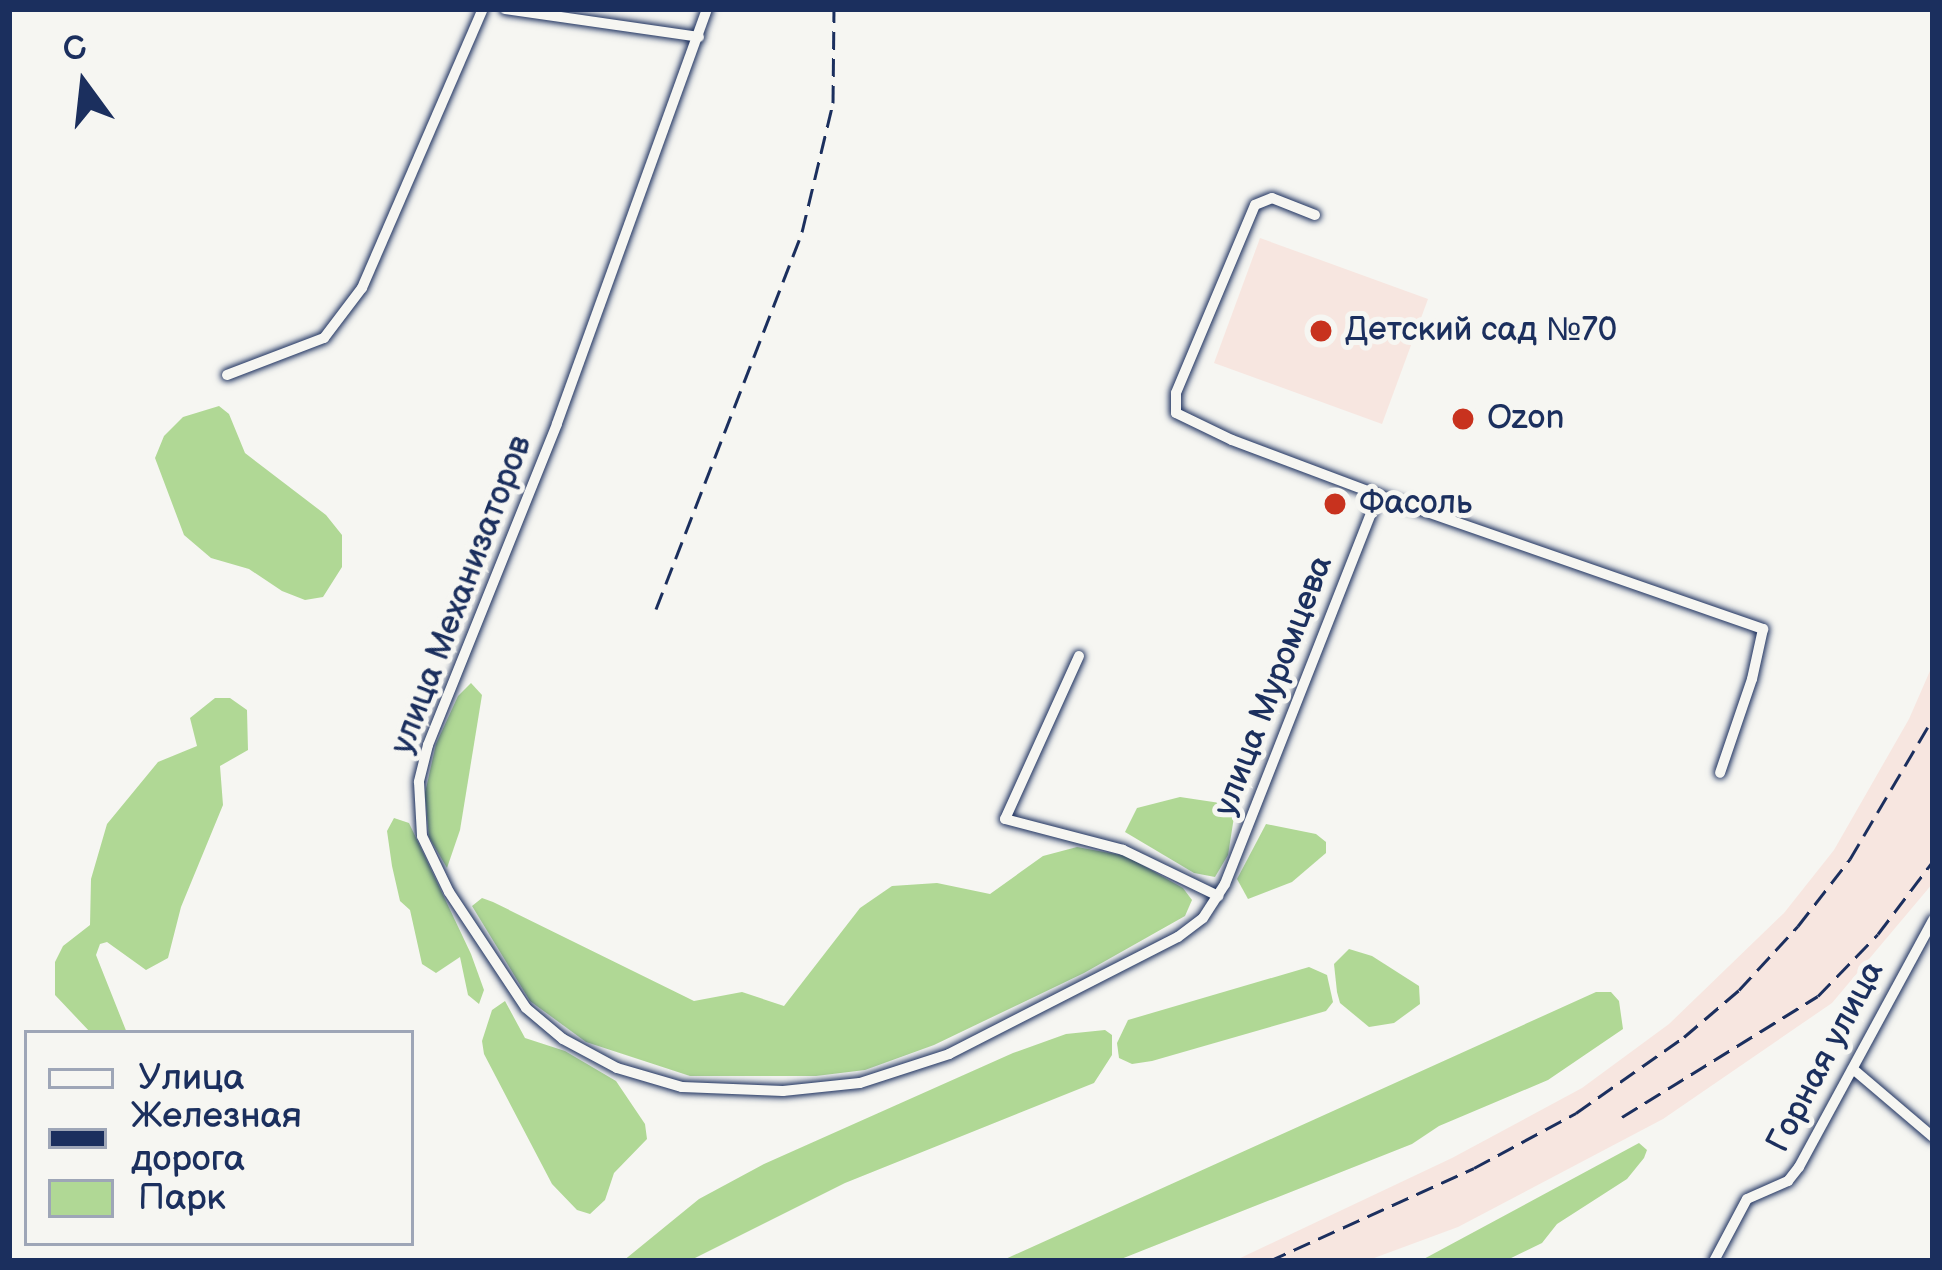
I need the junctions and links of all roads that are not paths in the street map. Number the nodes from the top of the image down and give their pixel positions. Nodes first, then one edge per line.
1 (483, 9) edge
2 (505, 9) edge
3 (707, 9) edge
4 (699, 38) junction
5 (1315, 214) dead end
6 (227, 375) dead end
7 (1378, 495) junction
8 (1079, 656) dead end
9 (1720, 772) dead end
10 (1218, 896) junction
11 (1933, 920) edge
12 (1852, 1069) junction
13 (1933, 1138) edge
14 (1714, 1261) edge

1 - 6 street
2 - 4 street
3 - 4 street, улица Механизаторов
4 - 10 street, улица Механизаторов
5 - 7 street
7 - 9 street
7 - 10 street, улица Муромцева
8 - 10 street
11 - 12 street, Горная улица
12 - 13 street
12 - 14 street, Горная улица

